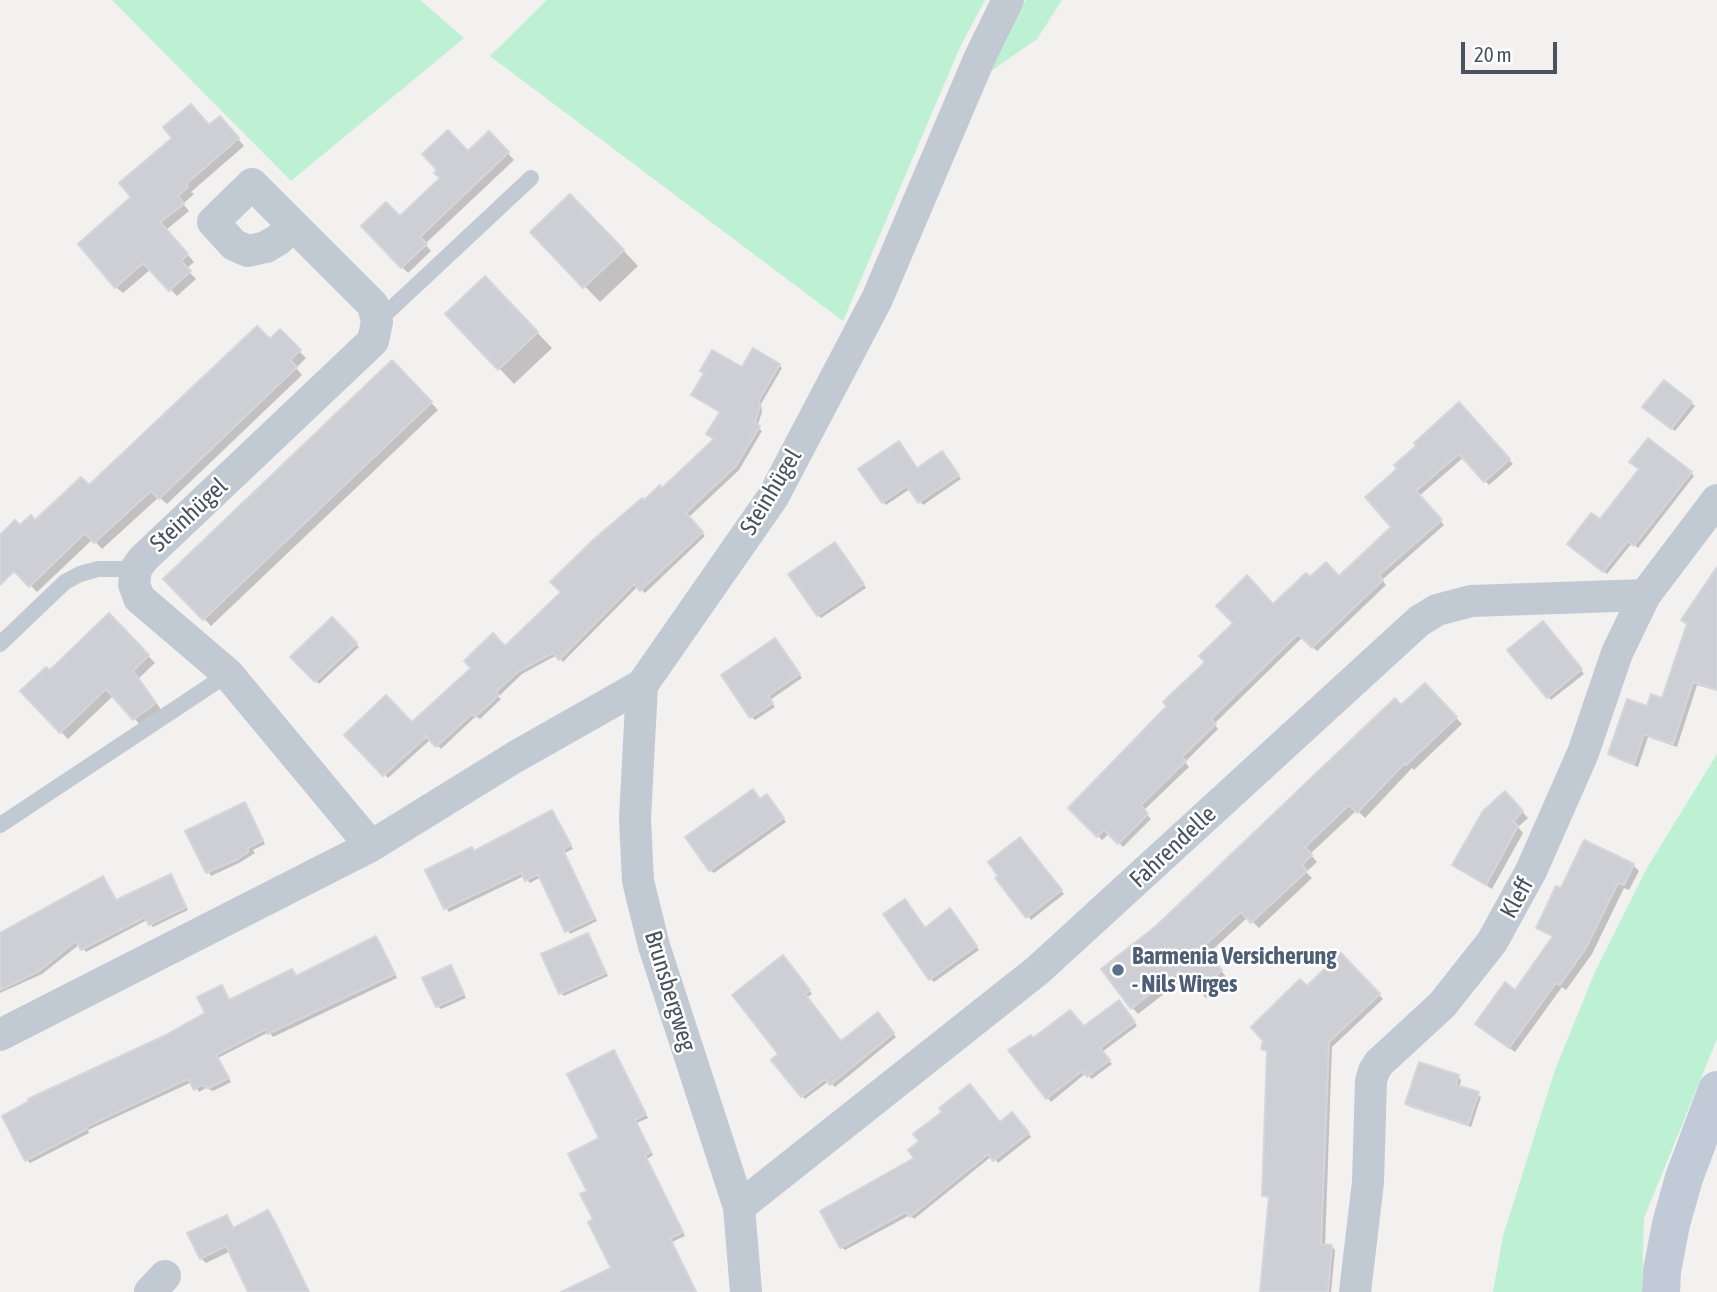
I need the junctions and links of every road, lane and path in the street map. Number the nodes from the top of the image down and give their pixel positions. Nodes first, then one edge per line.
1 (1008, 0) edge
2 (531, 178) dead end
3 (293, 225) dead end
4 (377, 322) junction
5 (1717, 500) edge
6 (136, 569) junction
7 (1645, 595) junction
8 (0, 644) edge
9 (228, 674) junction
10 (642, 684) junction
11 (0, 825) edge
12 (371, 846) junction
13 (0, 1035) edge
14 (1717, 1090) edge
15 (739, 1207) junction
16 (746, 1292) edge
17 (1355, 1292) edge
18 (1661, 1292) edge

1 - 10 street, Steinhügel
2 - 4 lane
3 - 4 street
4 - 6 street, Steinhügel
5 - 7 street, Kleff
6 - 8 lane
6 - 9 street, Steinhügel
7 - 15 street, Fahrendelle
7 - 17 street, Kleff
9 - 11 lane
9 - 12 street, Steinhügel
10 - 12 street, Steinhügel
10 - 15 street, Brunsbergweg
12 - 13 street, Steinhügel
14 - 18 main road
15 - 16 street, Brunsbergweg

